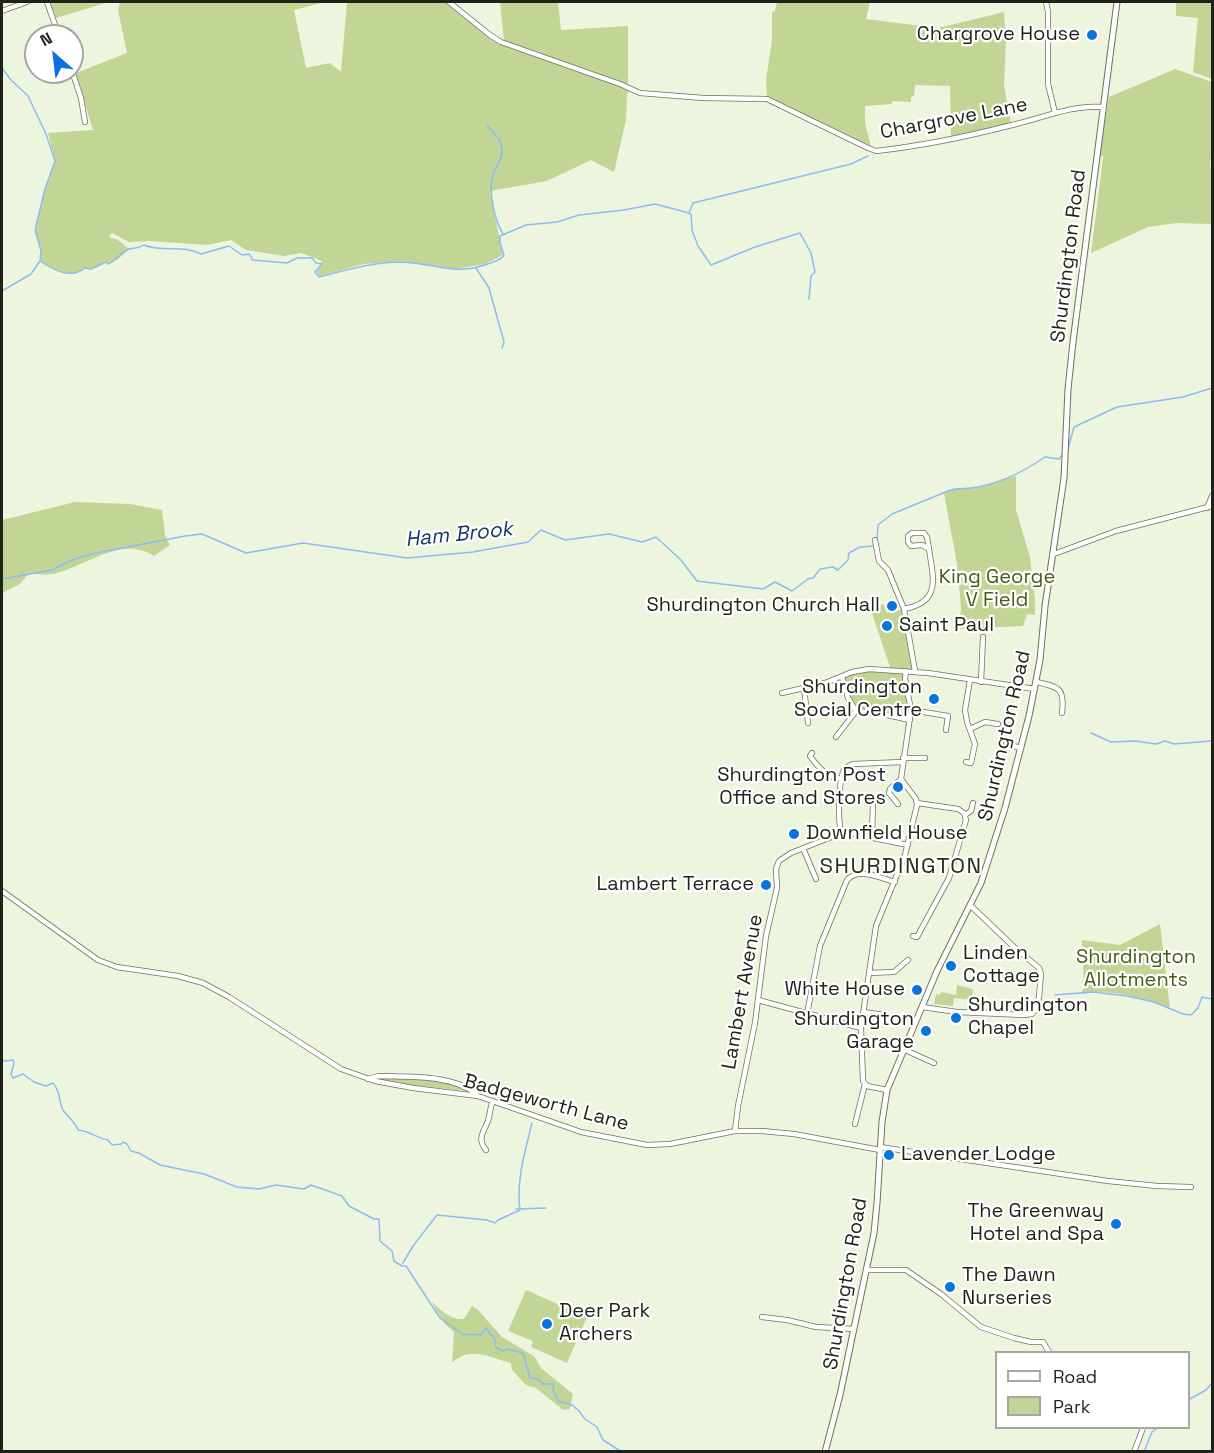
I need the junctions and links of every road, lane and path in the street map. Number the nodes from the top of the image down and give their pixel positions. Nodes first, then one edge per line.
1 (8, 2) edge
2 (27, 2) edge
3 (47, 2) edge
4 (449, 2) edge
5 (1046, 2) edge
6 (1117, 2) edge
7 (10, 8) junction
8 (2, 11) edge
9 (55, 24) edge
10 (76, 84) edge
11 (1102, 107) junction
12 (1055, 113) junction
13 (85, 122) dead end
14 (1212, 496) edge
15 (1210, 506) edge
16 (875, 540) dead end
17 (929, 549) junction
18 (1054, 554) junction
19 (904, 609) junction
20 (983, 637) dead end
21 (906, 671) junction
22 (915, 671) junction
23 (842, 677) junction
24 (970, 680) junction
25 (981, 682) junction
26 (1036, 682) junction
27 (804, 687) junction
28 (1035, 689) junction
29 (782, 693) dead end
30 (912, 710) junction
31 (856, 711) junction
32 (1062, 712) dead end
33 (910, 720) junction
34 (808, 723) dead end
35 (998, 724) dead end
36 (970, 729) junction
37 (946, 730) dead end
38 (836, 738) dead end
39 (1006, 744) dead end
40 (1021, 748) junction
41 (809, 755) dead end
42 (925, 758) dead end
43 (903, 760) junction
44 (978, 765) dead end
45 (842, 779) junction
46 (901, 779) junction
47 (873, 802) dead end
48 (917, 803) junction
49 (973, 803) dead end
50 (898, 804) dead end
51 (965, 814) junction
52 (841, 833) junction
53 (872, 837) junction
54 (908, 845) junction
55 (803, 848) junction
56 (816, 879) dead end
57 (895, 882) junction
58 (2, 891) edge
59 (971, 906) junction
60 (918, 937) dead end
61 (908, 960) dead end
62 (869, 973) junction
63 (758, 1000) junction
64 (922, 1007) junction
65 (863, 1012) junction
66 (807, 1014) junction
67 (885, 1016) dead end
68 (861, 1028) junction
69 (903, 1050) junction
70 (934, 1063) dead end
71 (368, 1079) junction
72 (865, 1084) junction
73 (887, 1090) junction
74 (478, 1096) junction
75 (493, 1101) junction
76 (855, 1124) dead end
77 (735, 1131) junction
78 (880, 1148) junction
79 (486, 1150) dead end
80 (1191, 1187) dead end
81 (867, 1270) junction
82 (762, 1317) dead end
83 (854, 1329) junction
84 (1048, 1351) edge
85 (1143, 1429) edge
86 (825, 1452) edge
87 (1134, 1452) edge

1 - 7 street
2 - 7 street
3 - 9 street
4 - 12 street, Chargrove Lane
5 - 12 street
6 - 11 main road, Shurdington Road
7 - 8 street
10 - 13 street
11 - 12 street, Chargrove Lane
11 - 18 main road, Shurdington Road
14 - 15 street
15 - 18 street
16 - 19 street
17 - 17 street
17 - 19 street
18 - 26 main road, Shurdington Road
19 - 22 street
20 - 25 street
21 - 22 street
21 - 23 street
21 - 30 street
22 - 24 street
23 - 27 street
23 - 31 street
24 - 25 street
24 - 36 street
25 - 28 street
26 - 28 main road, Shurdington Road
26 - 32 street
27 - 29 street
27 - 34 street
28 - 40 main road, Shurdington Road
30 - 33 street
30 - 37 street
31 - 33 street
31 - 38 street
33 - 43 street
35 - 36 street
36 - 44 street
39 - 40 street
40 - 59 main road, Shurdington Road
41 - 45 street
42 - 43 street
43 - 45 street
43 - 46 street
45 - 52 street
46 - 48 street
46 - 50 street
47 - 53 street
48 - 51 street
48 - 54 street
49 - 51 street
51 - 60 street
52 - 53 street
52 - 55 street
53 - 54 street
54 - 57 street
55 - 56 street
55 - 63 street, Lambert Avenue
57 - 62 street
57 - 66 street
58 - 71 street, Badgeworth Lane
59 - 64 main road, Shurdington Road
59 - 64 street
61 - 62 street
62 - 65 street
63 - 66 street
63 - 77 street, Lambert Avenue
64 - 69 main road, Shurdington Road
65 - 67 street
65 - 68 street
66 - 68 street
68 - 72 street
69 - 70 street
69 - 73 main road, Shurdington Road
71 - 74 street, Badgeworth Lane
71 - 74 street
72 - 73 street
72 - 76 street
73 - 78 main road, Shurdington Road
74 - 75 street, Badgeworth Lane
75 - 77 street, Badgeworth Lane
75 - 79 street
77 - 78 street, Badgeworth Lane
78 - 80 street, Badgeworth Lane
78 - 81 main road, Shurdington Road
81 - 83 main road, Shurdington Road
81 - 84 street
82 - 83 street
83 - 86 main road, Shurdington Road
85 - 87 street

